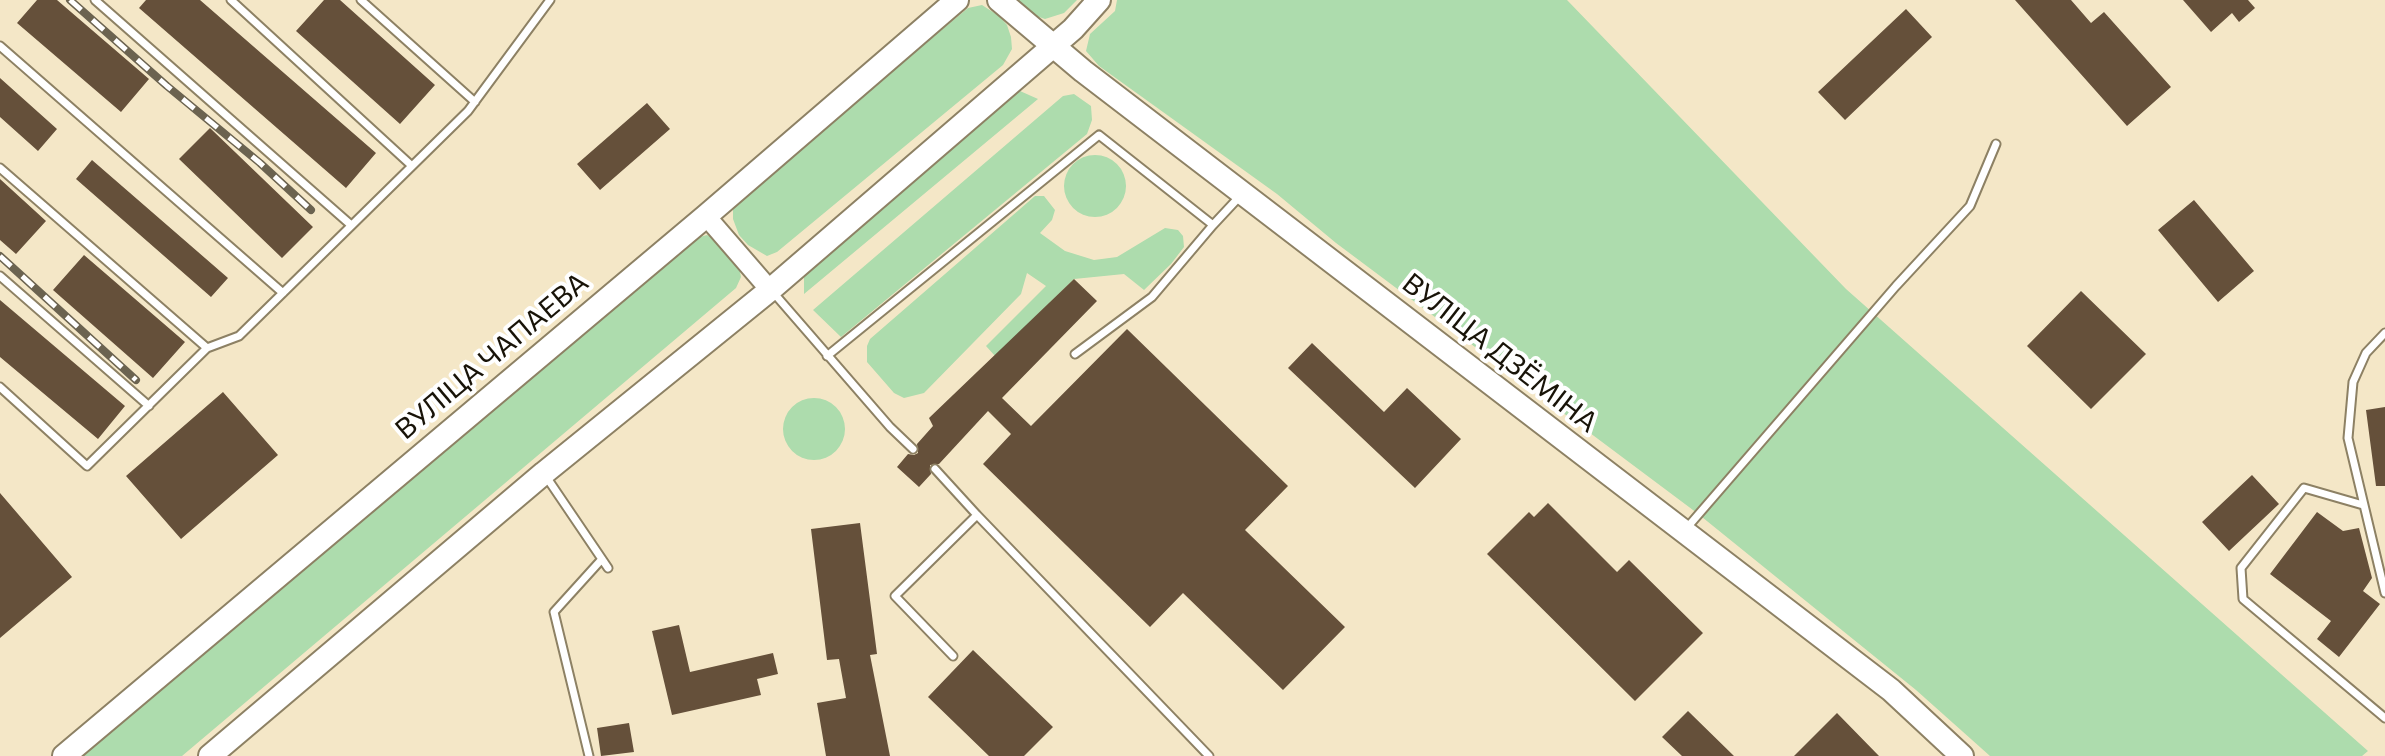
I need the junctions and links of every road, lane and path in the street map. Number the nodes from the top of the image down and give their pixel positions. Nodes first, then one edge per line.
1 (95, 0) edge
2 (231, 0) edge
3 (361, 0) edge
4 (550, 0) edge
5 (957, 0) edge
6 (999, 0) edge
7 (1099, 0) edge
8 (0, 46) edge
9 (1053, 46) junction
10 (475, 102) junction
11 (1996, 144) dead end
12 (412, 166) junction
13 (0, 168) edge
14 (1243, 193) junction
15 (706, 216) junction
16 (351, 225) junction
17 (1213, 225) junction
18 (0, 276) edge
19 (770, 290) junction
20 (283, 293) junction
21 (2385, 333) edge
22 (207, 348) junction
23 (1075, 354) dead end
24 (827, 356) junction
25 (0, 387) edge
26 (149, 406) junction
27 (913, 449) dead end
28 (935, 469) dead end
29 (544, 473) junction
30 (2363, 505) junction
31 (977, 515) junction
32 (1684, 532) junction
33 (602, 559) junction
34 (608, 568) dead end
35 (2384, 590) edge
36 (953, 656) dead end
37 (2385, 718) edge
38 (64, 756) edge
39 (210, 756) edge
40 (589, 756) edge
41 (1209, 756) edge
42 (1962, 756) edge

1 - 16 lane
2 - 12 lane
3 - 10 lane
4 - 10 lane
5 - 15 main road, ВУЛІЦА ЧАПАЕВА
6 - 9 main road, ВУЛІЦА ДЗЁМІНА
7 - 9 main road
8 - 20 lane
9 - 14 main road, ВУЛІЦА ДЗЁМІНА
9 - 19 main road
10 - 12 lane
11 - 32 lane
12 - 16 lane
13 - 22 lane
14 - 17 lane
14 - 32 main road, ВУЛІЦА ДЗЁМІНА
15 - 19 street
15 - 38 main road, ВУЛІЦА ЧАПАЕВА
16 - 20 lane
17 - 23 lane
17 - 24 lane
18 - 26 lane
19 - 24 lane
19 - 29 main road
20 - 22 lane
21 - 30 lane
22 - 26 lane
24 - 27 lane
25 - 26 lane
28 - 31 lane
29 - 33 lane
29 - 39 main road
30 - 35 lane
30 - 37 lane
31 - 36 lane
31 - 41 lane
32 - 42 main road, ВУЛІЦА ДЗЁМІНА
33 - 34 lane
33 - 40 lane

